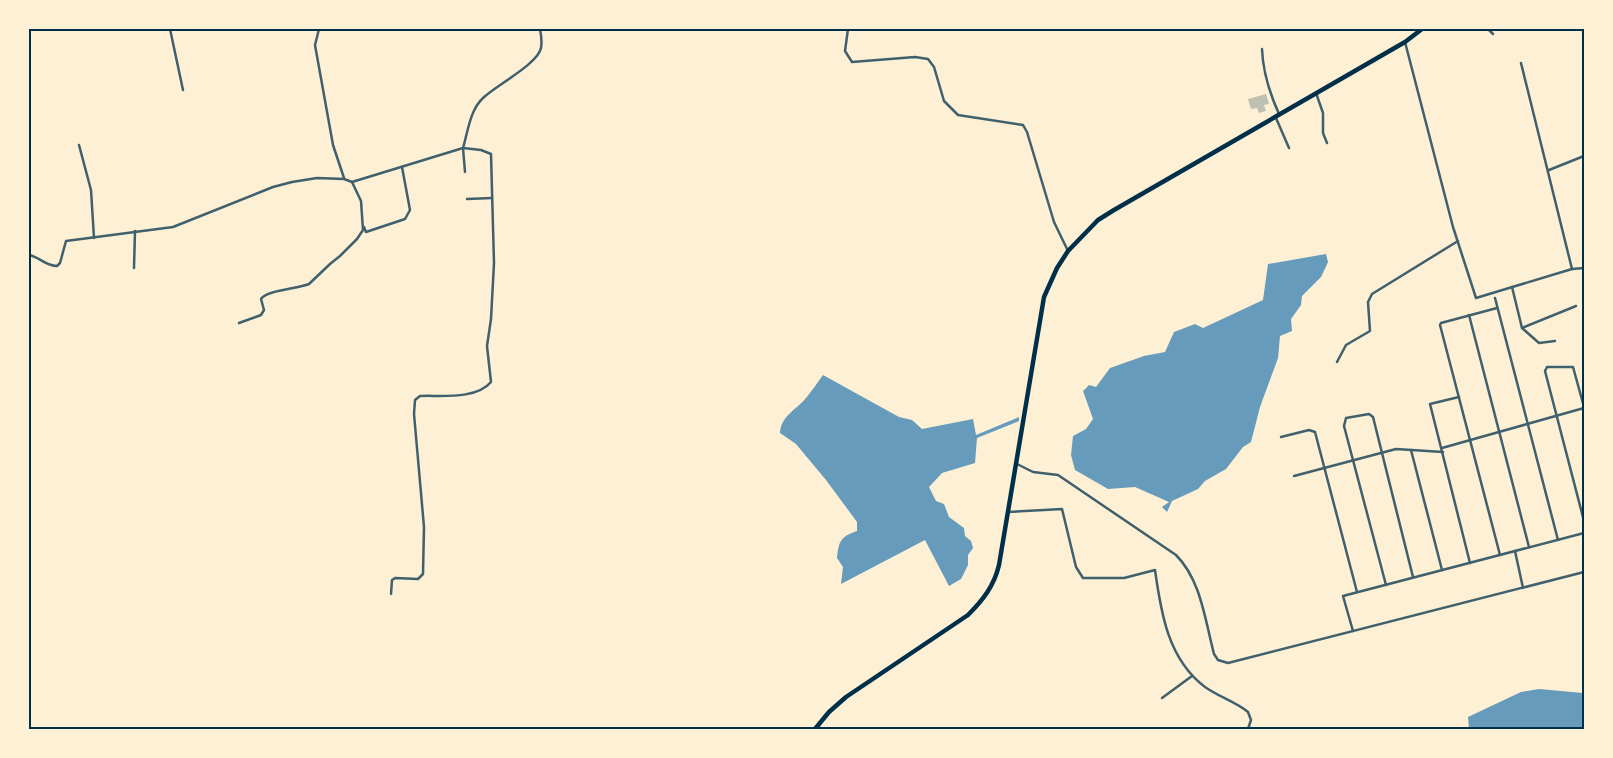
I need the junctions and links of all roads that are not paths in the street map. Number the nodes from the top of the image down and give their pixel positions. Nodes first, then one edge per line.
1 (170, 29) edge
2 (319, 29) edge
3 (540, 29) edge
4 (848, 29) edge
5 (1422, 29) edge
6 (1488, 29) edge
7 (1493, 34) dead end
8 (1405, 42) junction
9 (1262, 49) dead end
10 (1521, 63) dead end
11 (183, 90) dead end
12 (1316, 92) junction
13 (1278, 117) junction
14 (1327, 143) dead end
15 (79, 145) dead end
16 (463, 148) junction
17 (1289, 148) dead end
18 (1584, 156) edge
19 (402, 166) junction
20 (1548, 170) junction
21 (464, 172) dead end
22 (344, 179) junction
23 (352, 182) junction
24 (492, 198) junction
25 (467, 199) dead end
26 (364, 227) junction
27 (135, 231) junction
28 (94, 238) junction
29 (1458, 241) junction
30 (1068, 251) junction
31 (29, 255) edge
32 (134, 268) dead end
33 (1584, 268) edge
34 (1572, 269) junction
35 (1512, 287) junction
36 (1495, 298) dead end
37 (1576, 306) dead end
38 (1498, 308) junction
39 (1469, 315) junction
40 (240, 323) dead end
41 (1522, 328) junction
42 (1555, 341) dead end
43 (1337, 362) dead end
44 (1458, 397) junction
45 (1584, 407) edge
46 (1556, 416) junction
47 (1528, 424) junction
48 (1500, 432) junction
49 (1280, 437) dead end
50 (1470, 440) junction
51 (1442, 448) junction
52 (1411, 450) junction
53 (1443, 452) junction
54 (1382, 453) junction
55 (1353, 460) junction
56 (1015, 463) junction
57 (1324, 468) junction
58 (1294, 476) dead end
59 (1008, 512) junction
60 (1584, 521) edge
61 (1584, 533) edge
62 (1558, 540) junction
63 (1529, 547) junction
64 (1515, 551) junction
65 (1500, 555) junction
66 (1470, 563) junction
67 (1442, 570) junction
68 (1584, 572) edge
69 (1414, 577) junction
70 (1386, 585) junction
71 (1523, 588) junction
72 (1357, 592) junction
73 (391, 594) dead end
74 (1353, 631) junction
75 (1192, 676) junction
76 (1162, 698) dead end
77 (815, 729) edge
78 (1244, 729) edge
79 (1248, 729) edge

1 - 11 street
2 - 22 street
3 - 16 street
4 - 30 street
5 - 8 main road
6 - 7 street
8 - 12 main road
8 - 29 street
9 - 13 street
10 - 20 street
12 - 13 main road
12 - 14 street
13 - 17 street
13 - 30 main road
15 - 28 street
16 - 19 street
16 - 21 street
16 - 24 street
18 - 20 street
19 - 23 street
19 - 26 street
20 - 34 street
22 - 23 street
22 - 27 street
23 - 26 street
24 - 25 street
24 - 73 street
26 - 40 street
27 - 28 street
27 - 32 street
28 - 31 street
29 - 35 street
29 - 43 street
30 - 56 main road
33 - 34 street
34 - 35 street
35 - 41 street
36 - 38 street
37 - 41 street
38 - 39 street
38 - 47 street
39 - 44 street
39 - 48 street
41 - 42 street
44 - 50 street
44 - 51 street
45 - 46 street
45 - 46 street
46 - 47 street
46 - 60 street
47 - 48 street
47 - 62 street
48 - 50 street
48 - 63 street
49 - 57 street
50 - 51 street
50 - 65 street
51 - 53 street
52 - 53 street
52 - 54 street
52 - 67 street
53 - 66 street
54 - 55 street
54 - 55 street
54 - 69 street
55 - 57 street
55 - 70 street
56 - 59 main road
56 - 74 street
57 - 58 street
57 - 72 street
59 - 75 street
59 - 77 main road
61 - 62 street
62 - 63 street
63 - 64 street
64 - 65 street
64 - 71 street
65 - 66 street
66 - 67 street
67 - 69 street
68 - 71 street
69 - 70 street
70 - 72 street
71 - 74 street
72 - 74 street
75 - 76 street
75 - 79 street
78 - 79 street

